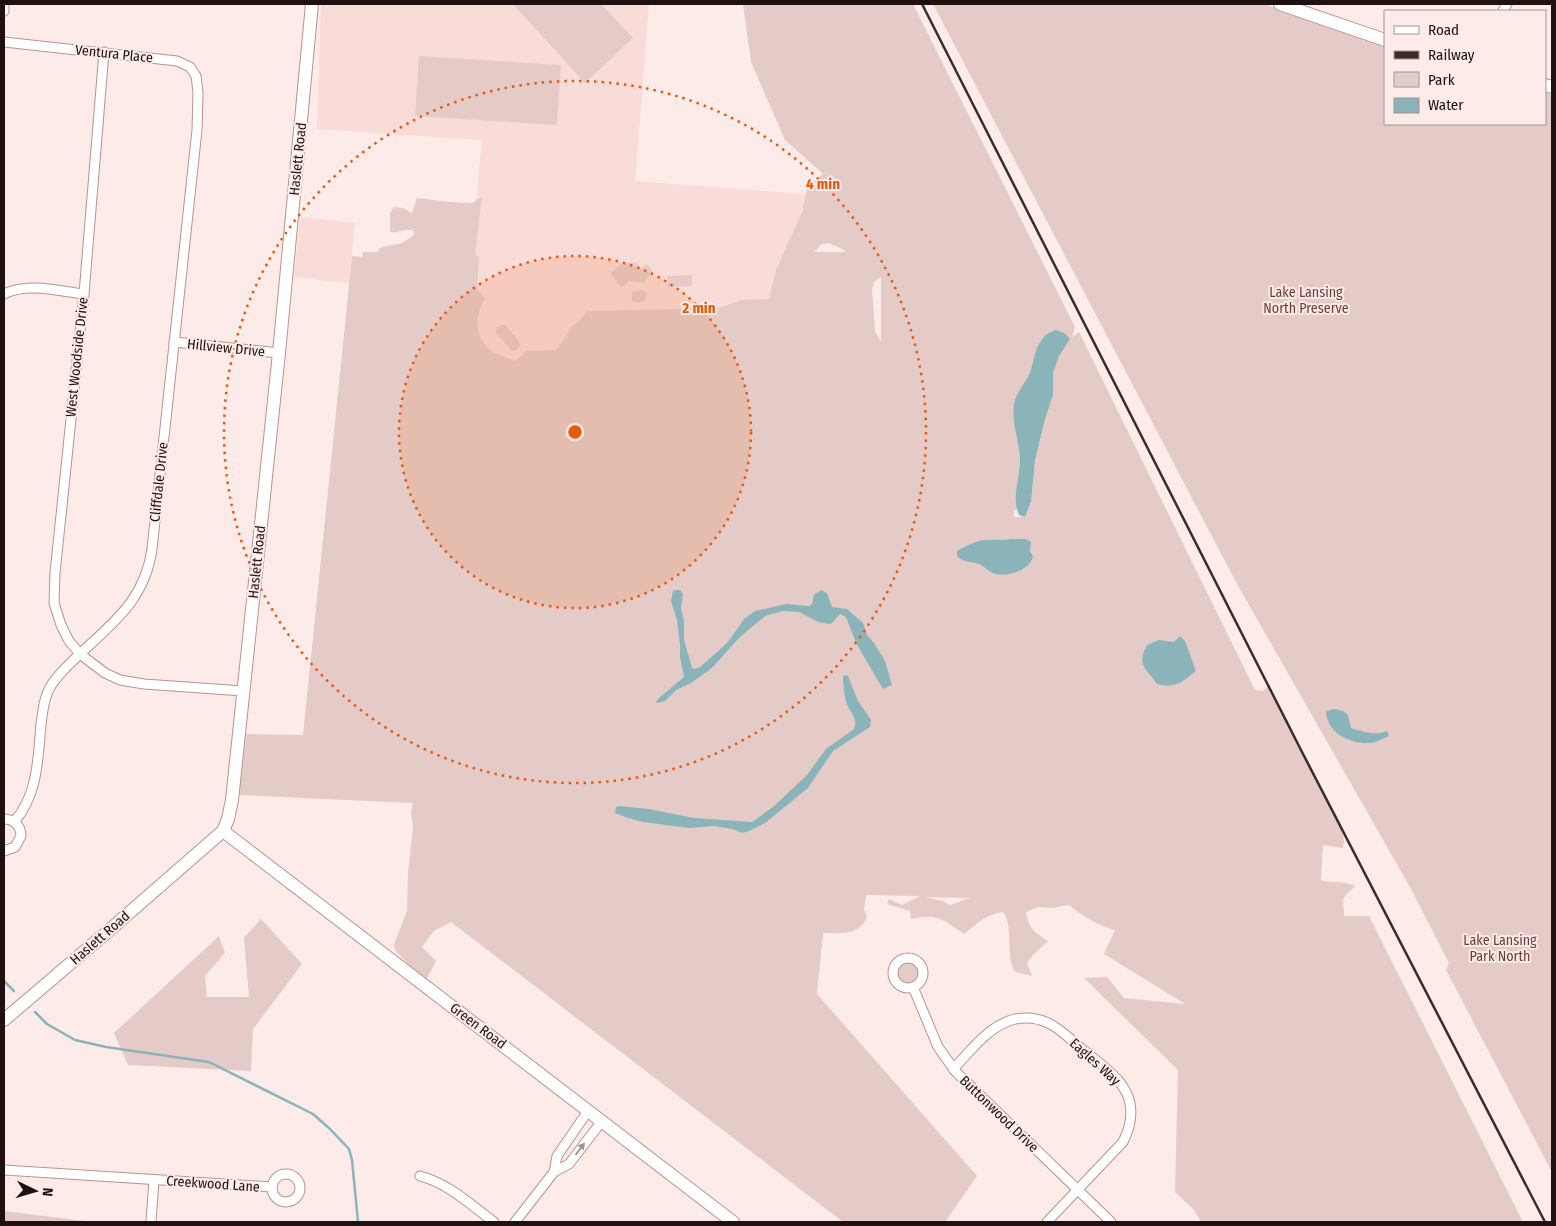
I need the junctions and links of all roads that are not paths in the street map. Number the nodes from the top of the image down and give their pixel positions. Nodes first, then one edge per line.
1 (4, 4) edge
2 (312, 4) edge
3 (1280, 4) edge
4 (4, 11) edge
5 (1384, 40) edge
6 (4, 42) edge
7 (104, 52) junction
8 (198, 98) joint
9 (4, 294) edge
10 (84, 294) junction
11 (174, 342) junction
12 (279, 353) junction
13 (80, 654) junction
14 (243, 691) junction
15 (4, 819) edge
16 (14, 822) junction
17 (223, 831) junction
18 (4, 851) edge
19 (913, 987) dead end
20 (4, 1020) edge
21 (953, 1069) junction
22 (588, 1111) junction
23 (602, 1121) junction
24 (4, 1170) edge
25 (554, 1172) junction
26 (420, 1176) dead end
27 (154, 1180) junction
28 (272, 1188) dead end
29 (1078, 1190) junction
30 (151, 1222) edge
31 (494, 1222) edge
32 (515, 1222) edge
33 (733, 1222) edge
34 (1048, 1222) edge
35 (1111, 1222) edge

1 - 4 street
2 - 12 street, Haslett Road
3 - 5 street
6 - 7 street, Ventura Place
7 - 8 street, Ventura Place
7 - 10 street, West Woodside Drive
8 - 11 street, Cliffdale Drive
9 - 10 street
10 - 13 street, West Woodside Drive
11 - 12 street, Hillview Drive
11 - 13 street, Cliffdale Drive
12 - 14 street, Haslett Road
13 - 14 street, West Woodside Drive
13 - 16 street, Cliffdale Drive
14 - 17 street, Haslett Road
15 - 16 street
16 - 18 street
17 - 20 street, Haslett Road
17 - 22 street, Green Road
19 - 21 street, Buttonwood Drive
21 - 29 street, Buttonwood Drive
21 - 29 street, Eagles Way
22 - 23 street, Green Road
22 - 25 street
25 -> 23 street
23 - 33 street, Green Road
24 - 27 street, Creekwood Lane
25 - 32 street
26 - 31 street
27 - 28 street, Creekwood Lane
27 - 30 street, Creekwood Lane
29 - 34 street, Eagles Way
29 - 35 street, Buttonwood Drive

